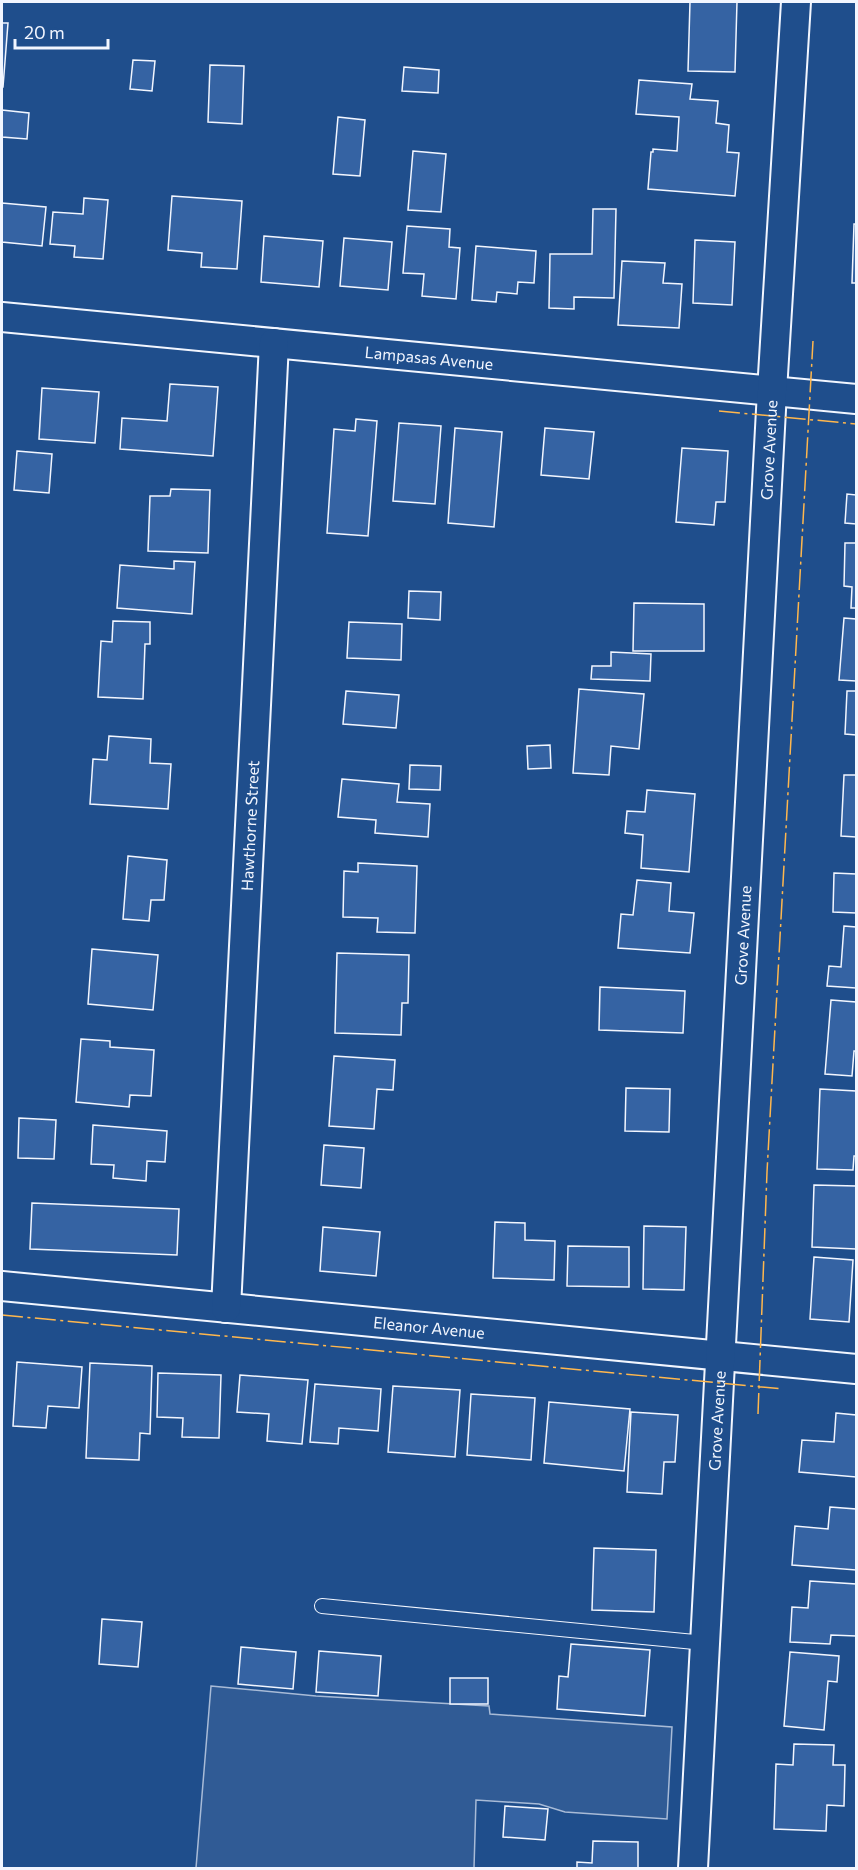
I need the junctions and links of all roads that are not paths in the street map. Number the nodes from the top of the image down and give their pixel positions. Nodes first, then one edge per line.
1 (796, 2) edge
2 (2, 317) edge
3 (274, 343) junction
4 (772, 391) junction
5 (856, 399) edge
6 (2, 1286) edge
7 (226, 1308) junction
8 (720, 1355) junction
9 (856, 1369) edge
10 (322, 1606) dead end
11 (705, 1643) junction
12 (693, 1869) edge

1 - 4 street, Grove Avenue
2 - 3 street, Lampasas Avenue
3 - 4 street, Lampasas Avenue
3 - 7 street, Hawthorne Street
4 - 5 street, Lampasas Avenue
4 - 8 street, Grove Avenue
6 - 7 street, Eleanor Avenue
7 - 8 street, Eleanor Avenue
8 - 9 street, Eleanor Avenue
8 - 11 street, Grove Avenue
10 - 11 lane
11 - 12 street, Grove Avenue

